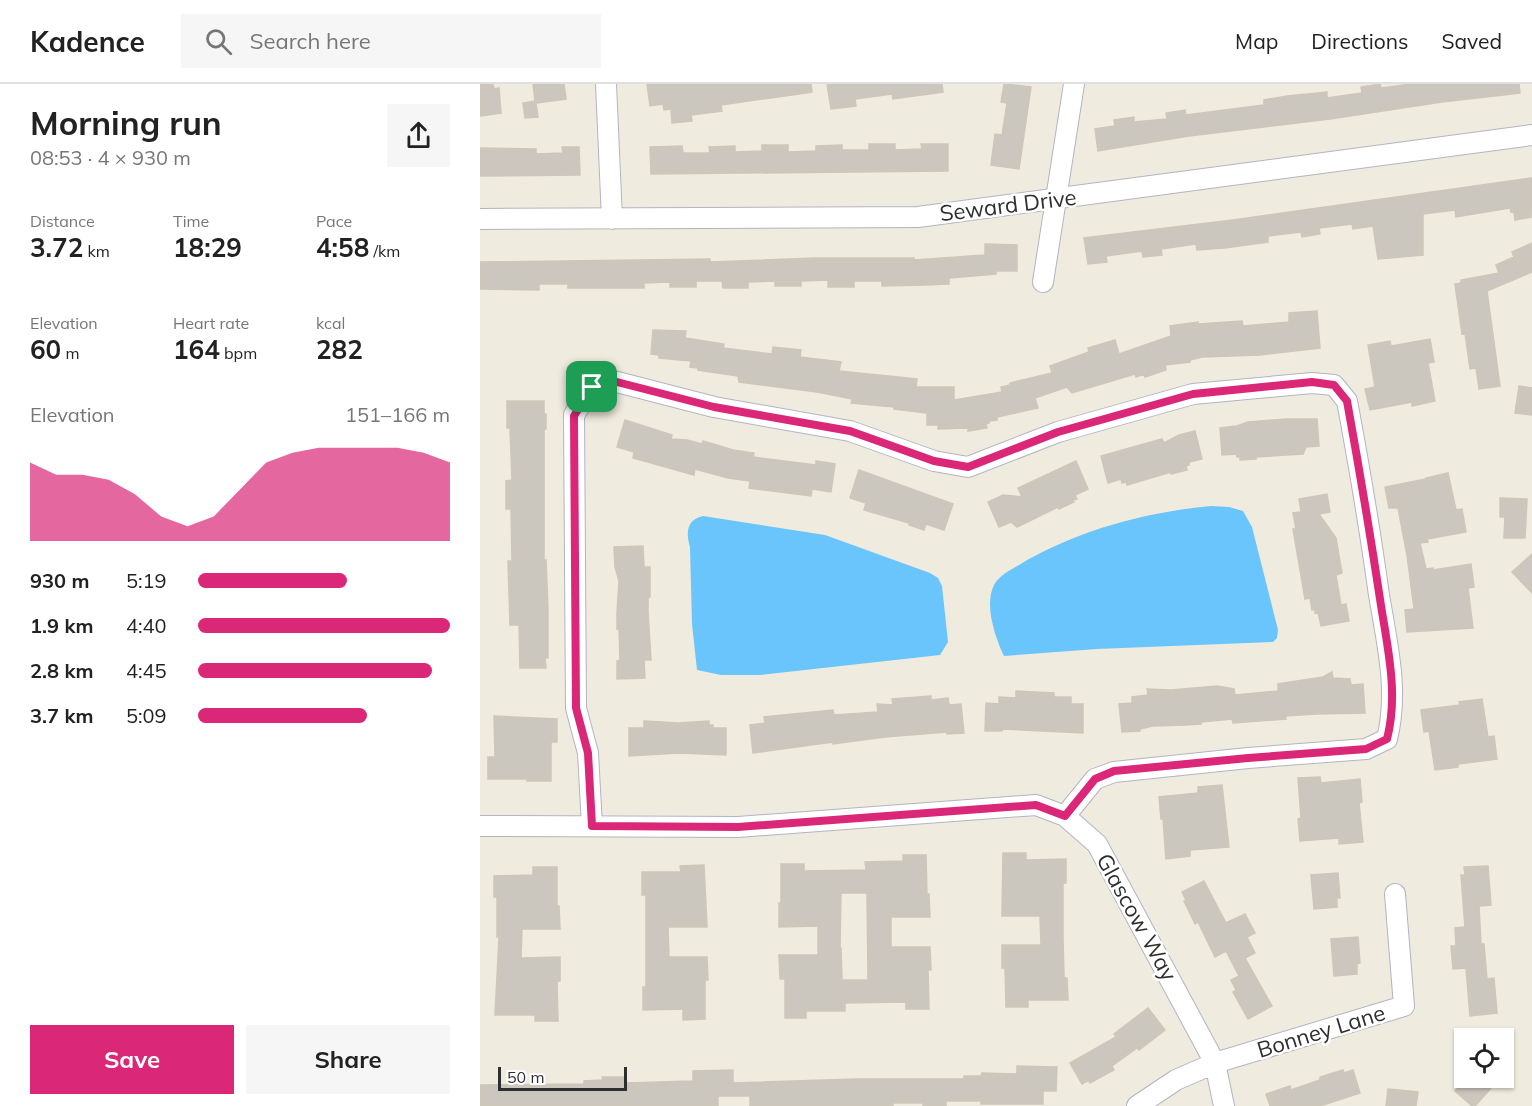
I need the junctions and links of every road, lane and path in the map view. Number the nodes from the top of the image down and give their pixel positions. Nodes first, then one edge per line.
1 (606, 84) edge
2 (1074, 84) edge
3 (1532, 135) edge
4 (1057, 199) junction
5 (480, 219) edge
6 (612, 219) junction
7 (1043, 282) dead end
8 (1065, 816) junction
9 (480, 826) edge
10 (592, 826) junction
11 (1395, 894) dead end
12 (1215, 1063) junction
13 (1137, 1106) edge
14 (1224, 1106) edge

1 - 6 street
2 - 4 street
3 - 4 street, Seward Drive
4 - 6 street, Seward Drive
4 - 7 street
5 - 6 street, Seward Drive
8 - 10 street, Glascow Way
8 - 10 street
8 - 12 street, Glascow Way
9 - 10 street, Glascow Way
11 - 12 street, Bonney Lane
12 - 13 street, Bonney Lane
12 - 14 street, Glascow Way

